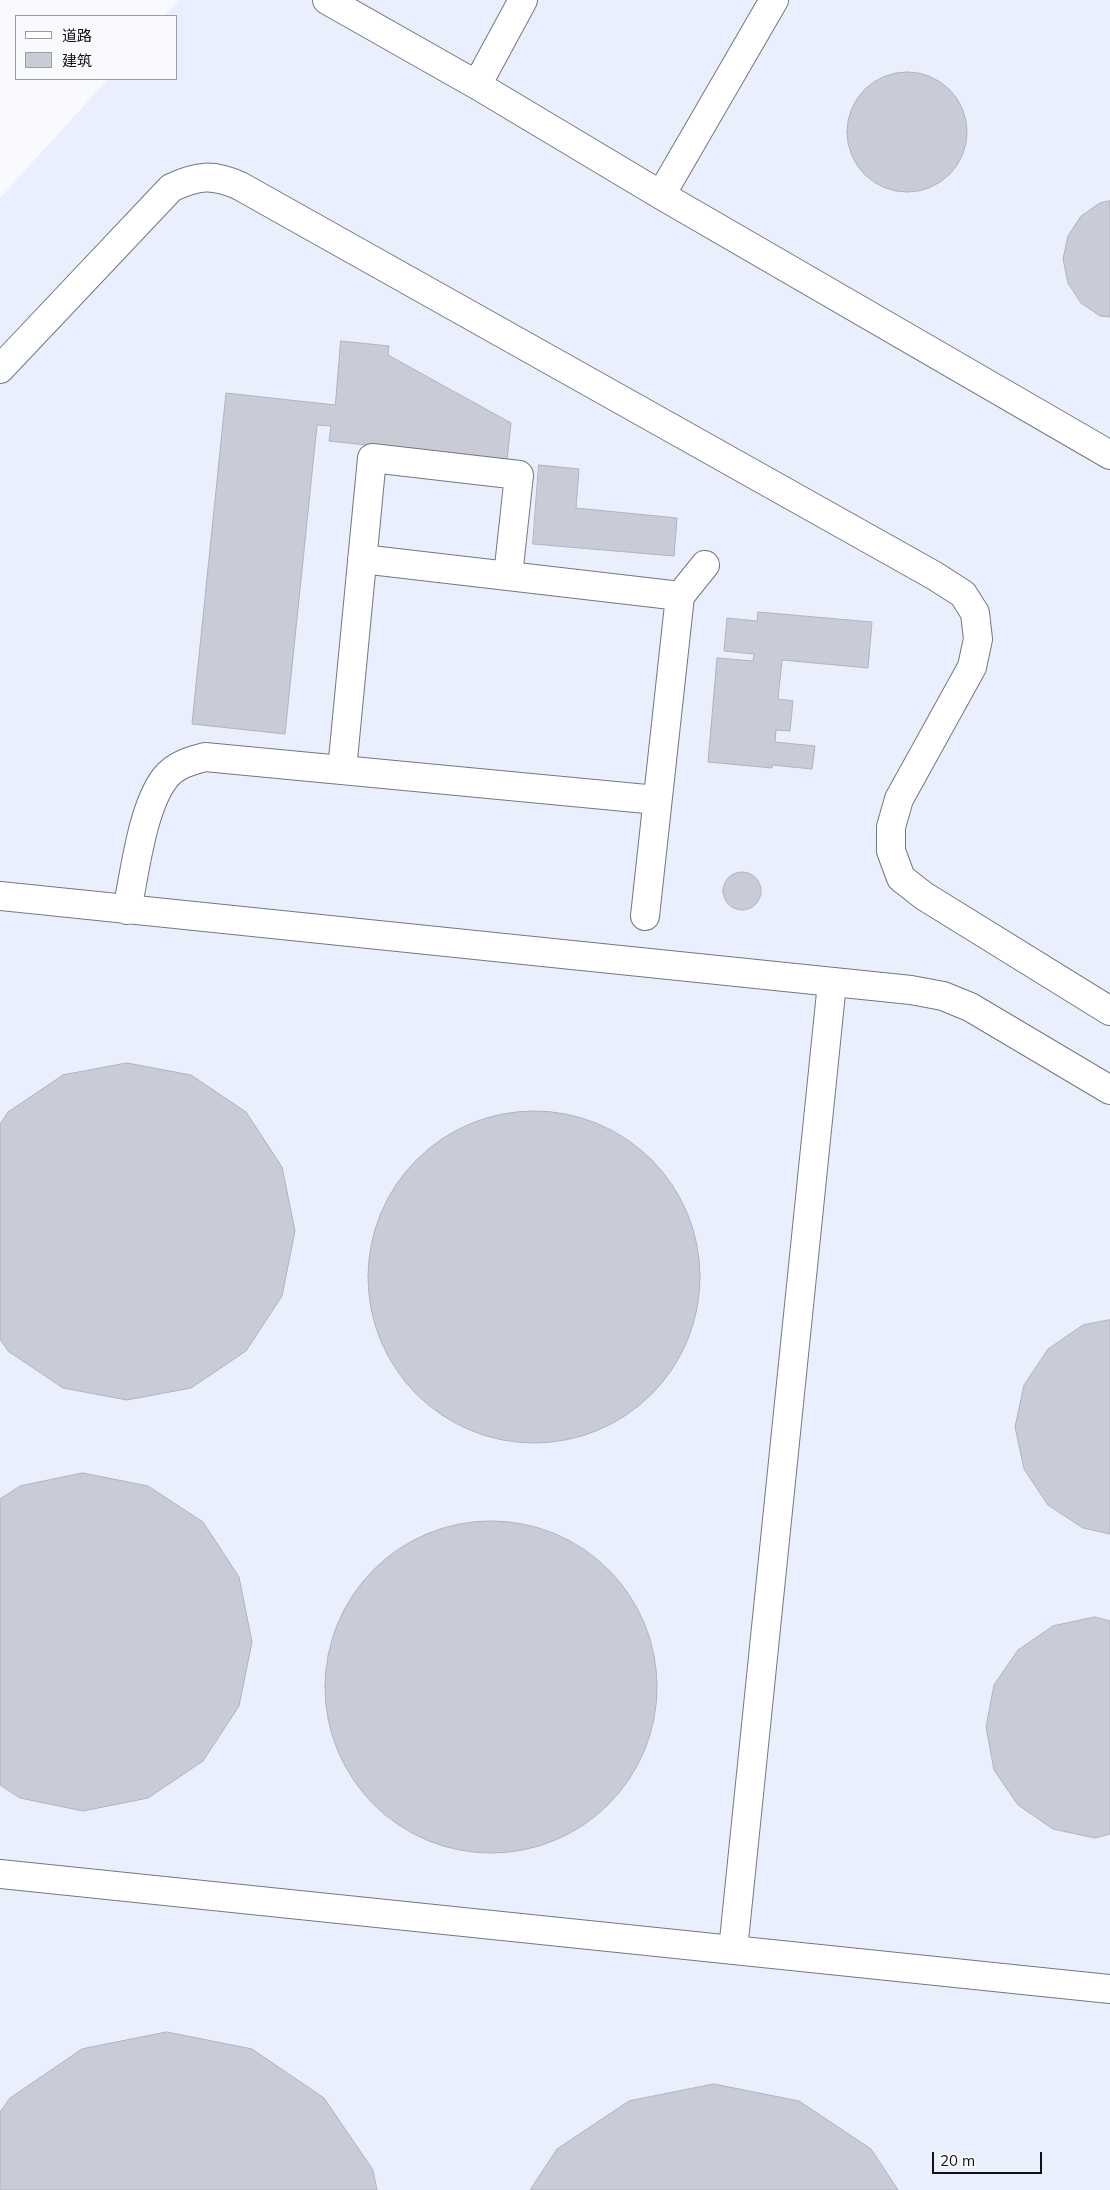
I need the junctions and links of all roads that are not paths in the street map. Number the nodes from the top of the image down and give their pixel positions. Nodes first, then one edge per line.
1 (327, 0) edge
2 (523, 0) edge
3 (774, 0) edge
4 (477, 85) junction
5 (661, 195) junction
6 (0, 369) edge
7 (1110, 455) edge
8 (362, 558) junction
9 (705, 565) dead end
10 (508, 576) junction
11 (680, 596) junction
12 (342, 770) junction
13 (657, 800) junction
14 (0, 896) edge
15 (127, 910) junction
16 (644, 916) dead end
17 (832, 983) junction
18 (1110, 1011) edge
19 (1110, 1090) edge
20 (0, 1874) edge
21 (733, 1950) junction
22 (1110, 1989) edge

1 - 4 lane
2 - 4 lane
3 - 5 lane
4 - 5 lane
5 - 7 lane
6 - 18 lane
8 - 10 lane
8 - 10 lane
8 - 12 lane
9 - 11 lane
10 - 11 lane
11 - 13 lane
12 - 13 lane
12 - 15 lane
13 - 16 lane
14 - 15 lane
15 - 17 lane
17 - 19 lane
17 - 21 lane
20 - 21 lane
21 - 22 lane

